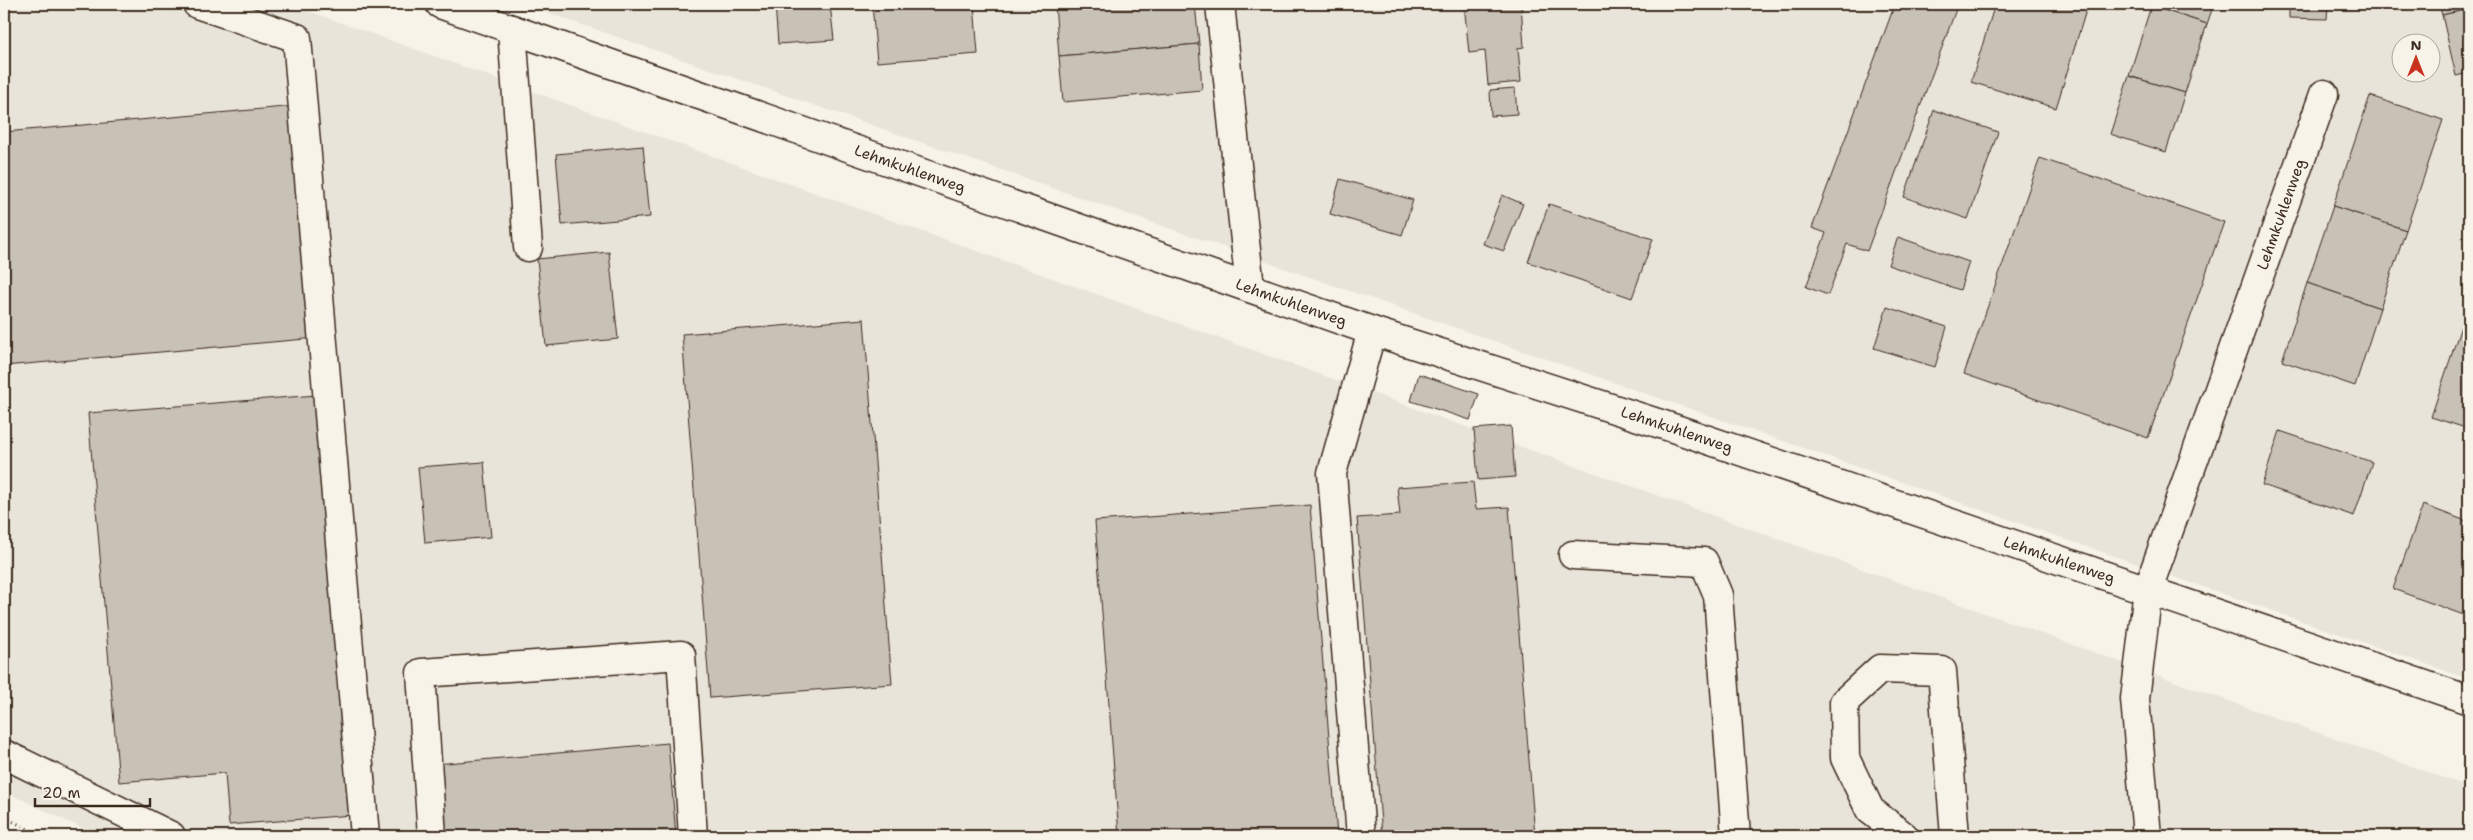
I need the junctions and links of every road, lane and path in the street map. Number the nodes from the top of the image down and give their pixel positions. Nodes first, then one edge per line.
1 (197, 4) edge
2 (440, 4) edge
3 (1220, 4) edge
4 (512, 29) junction
5 (2324, 94) dead end
6 (528, 247) dead end
7 (1250, 288) junction
8 (1372, 331) junction
9 (1573, 556) dead end
10 (2148, 589) junction
11 (2469, 700) edge
12 (4, 754) edge
13 (4, 817) edge
14 (42, 836) edge
15 (171, 836) edge
16 (365, 836) edge
17 (432, 836) edge
18 (693, 836) edge
19 (1361, 836) edge
20 (1736, 836) edge
21 (1904, 836) edge
22 (1955, 836) edge
23 (2147, 836) edge

1 - 16 street
2 - 4 street, Lehmkuhlenweg
3 - 7 street
4 - 6 street
4 - 7 street, Lehmkuhlenweg
5 - 10 street, Lehmkuhlenweg
7 - 8 street, Lehmkuhlenweg
8 - 10 street, Lehmkuhlenweg
8 - 19 street
9 - 20 street
10 - 11 street, Lehmkuhlenweg
10 - 23 street
12 - 15 street
13 - 14 path
17 - 18 street
21 - 22 street

